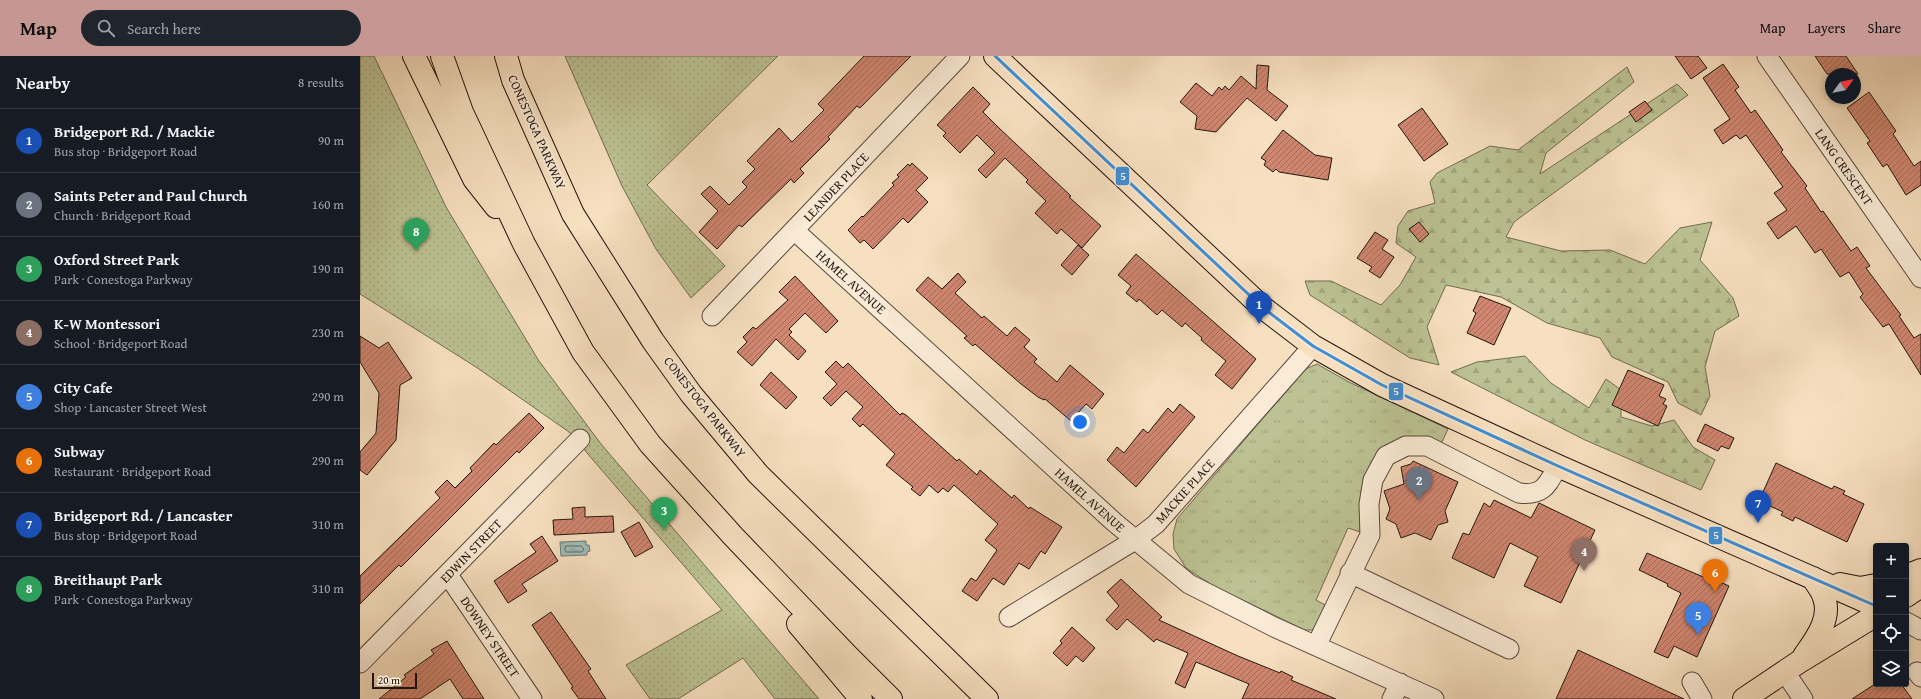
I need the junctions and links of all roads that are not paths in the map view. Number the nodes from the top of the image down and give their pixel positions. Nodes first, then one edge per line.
1 (414, 56) edge
2 (442, 56) edge
3 (506, 56) edge
4 (960, 56) edge
5 (995, 56) edge
6 (1767, 56) edge
7 (795, 231) junction
8 (524, 244) junction
9 (1921, 278) edge
10 (712, 316) dead end
11 (1313, 346) junction
12 (580, 438) dead end
13 (1558, 466) junction
14 (733, 536) junction
15 (1135, 540) junction
16 (1921, 570) edge
17 (1350, 574) junction
18 (448, 575) junction
19 (1909, 575) edge
20 (1813, 578) junction
21 (1873, 586) edge
22 (1921, 586) edge
23 (1909, 594) edge
24 (1873, 605) edge
25 (1009, 617) dead end
26 (1873, 618) edge
27 (1909, 624) edge
28 (1921, 630) edge
29 (1316, 646) junction
30 (1509, 649) dead end
31 (360, 663) edge
32 (1792, 667) junction
33 (1692, 682) dead end
34 (1396, 691) edge
35 (532, 699) edge
36 (861, 699) edge
37 (891, 699) edge
38 (987, 699) edge
39 (1434, 699) edge
40 (1702, 699) edge
41 (1744, 699) edge
42 (1803, 699) edge

1 - 8 main road
2 - 8 main road
3 - 38 main road, CONESTOGA PARKWAY
4 - 7 street, LEANDER PLACE
5 - 11 main road
6 - 9 street, LANG CRESCENT
7 - 10 street, LEANDER PLACE
7 - 15 street, HAMEL AVENUE
8 - 14 main road
11 - 13 main road
11 - 15 street, MACKIE PLACE
12 - 18 street, EDWIN STREET
13 - 17 street
13 - 20 main road
14 - 36 main road
14 - 37 main road
15 - 25 street, MACKIE PLACE
15 - 29 street, HAMEL AVENUE
16 - 19 main road
17 - 29 street
17 - 30 street
18 - 31 street, EDWIN STREET
18 - 35 street, DOWNEY STREET
20 - 21 main road
20 - 24 main road
20 - 32 main road
22 - 23 main road
26 - 32 main road
27 - 28 street
29 - 34 street, HAMEL AVENUE
32 - 41 main road
32 - 42 street
33 - 40 street
34 - 39 street, HAMEL AVENUE

